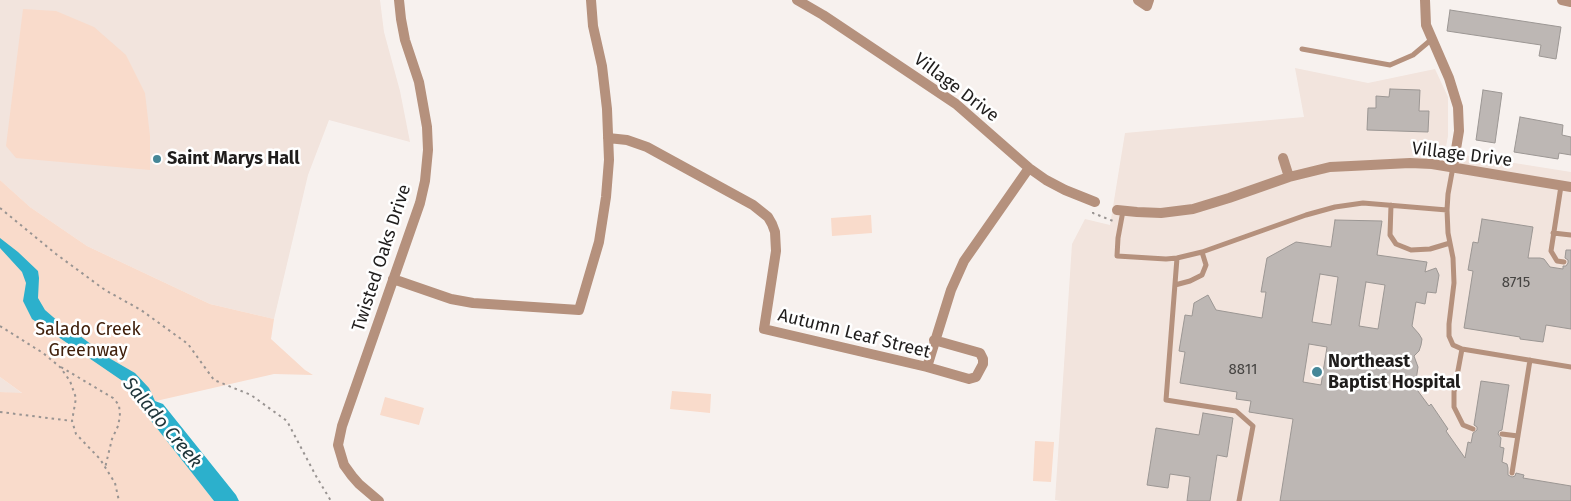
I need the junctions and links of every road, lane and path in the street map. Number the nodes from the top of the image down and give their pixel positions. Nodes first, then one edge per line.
1 (399, 0) edge
2 (591, 0) edge
3 (797, 0) edge
4 (1138, 0) edge
5 (1150, 0) edge
6 (1425, 0) edge
7 (1562, 0) edge
8 (1571, 2) edge
9 (1432, 39) junction
10 (1302, 49) dead end
11 (608, 138) junction
12 (1282, 158) dead end
13 (1453, 167) junction
14 (1029, 168) junction
15 (1289, 177) junction
16 (1566, 186) edge
17 (1096, 202) joint
18 (1391, 205) junction
19 (0, 208) edge
20 (1120, 210) junction
21 (1447, 210) junction
22 (1553, 233) junction
23 (1571, 236) edge
24 (1450, 243) junction
25 (1202, 252) junction
26 (1177, 258) junction
27 (1564, 262) dead end
28 (393, 279) junction
29 (1175, 285) junction
30 (0, 326) edge
31 (934, 340) junction
32 (1462, 349) junction
33 (1530, 360) junction
34 (58, 365) junction
35 (927, 367) junction
36 (1571, 367) edge
37 (0, 412) edge
38 (72, 421) junction
39 (1473, 429) dead end
40 (1502, 434) dead end
41 (1518, 436) junction
42 (105, 468) junction
43 (1512, 473) dead end
44 (119, 501) edge
45 (331, 501) edge
46 (379, 501) edge
47 (1239, 501) edge

1 - 28 street, Twisted Oaks Drive
2 - 11 street
3 - 14 street, Village Drive
4 - 5 street
6 - 9 street
7 - 8 street
9 - 10 lane
9 - 13 street
11 - 28 street
11 - 35 street, Autumn Leaf Street
12 - 15 street
13 - 15 street, Village Drive
13 - 16 street, Village Drive
13 - 21 lane
14 - 17 street, Village Drive
14 - 31 street
15 - 20 street, Village Drive
16 - 22 lane
17 - 20 path
18 - 21 lane
18 - 24 lane
18 - 25 lane
19 - 45 path
20 - 26 lane
21 - 24 lane
22 - 23 lane
22 - 27 lane
24 - 32 lane
25 - 26 lane
25 - 29 lane
26 - 29 lane
28 - 46 street, Twisted Oaks Drive
29 - 47 lane
30 - 34 path
31 - 35 street
31 - 35 street, Autumn Leaf Street
32 - 33 lane
32 - 39 lane
33 - 36 lane
33 - 41 lane
34 - 38 path
34 - 42 path
37 - 38 path
38 - 42 path
40 - 41 lane
41 - 43 lane
42 - 44 path

